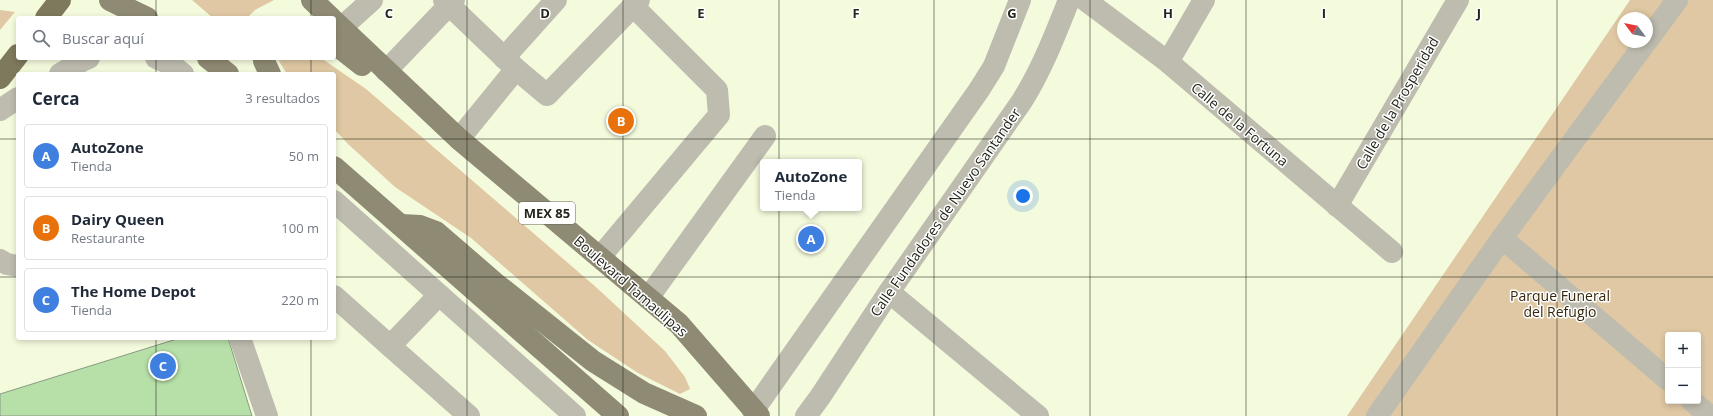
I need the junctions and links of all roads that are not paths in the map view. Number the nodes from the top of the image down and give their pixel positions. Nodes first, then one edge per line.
1 (60, 0) edge
2 (110, 0) edge
3 (312, 0) edge
4 (372, 0) edge
5 (556, 0) edge
6 (1020, 0) edge
7 (1069, 0) edge
8 (1085, 0) edge
9 (1204, 0) edge
10 (1458, 0) edge
11 (1677, 0) edge
12 (449, 2) edge
13 (636, 3) edge
14 (48, 16) edge
15 (143, 16) edge
16 (325, 16) edge
17 (336, 27) edge
18 (336, 29) edge
19 (1653, 32) edge
20 (1641, 48) edge
21 (16, 58) edge
22 (85, 60) edge
23 (161, 60) edge
24 (210, 60) edge
25 (264, 60) edge
26 (1168, 62) junction
27 (510, 63) junction
28 (386, 71) junction
29 (64, 72) edge
30 (181, 72) edge
31 (226, 72) edge
32 (269, 72) edge
33 (0, 78) edge
34 (16, 99) edge
35 (0, 110) edge
36 (765, 136) dead end
37 (459, 139) junction
38 (336, 169) edge
39 (336, 203) edge
40 (1337, 206) junction
41 (401, 225) junction
42 (1502, 238) junction
43 (1392, 252) dead end
44 (600, 258) junction
45 (888, 292) junction
46 (439, 295) junction
47 (336, 298) edge
48 (648, 298) junction
49 (241, 340) edge
50 (390, 346) junction
51 (563, 367) junction
52 (1665, 377) edge
53 (545, 390) junction
54 (1696, 404) edge
55 (755, 414) edge
56 (267, 416) edge
57 (469, 416) edge
58 (575, 416) edge
59 (618, 416) edge
60 (696, 416) edge
61 (806, 416) edge
62 (1038, 416) edge
63 (1377, 416) edge
64 (1710, 416) edge

1 - 14 highway
2 - 15 main road
3 - 16 main road
4 - 17 street
5 - 27 street
6 - 55 street
7 - 45 street, Calle Fundadores de Nuevo Santander
8 - 26 street, Calle de la Fortuna
9 - 26 street
10 - 40 street, Calle de la Prosperidad
11 - 19 street
12 - 27 street
12 - 28 street
13 - 27 street
13 - 44 street
18 - 28 main road
20 - 42 street
21 - 33 highway
22 - 29 street
23 - 30 street
24 - 31 main road
25 - 32 main road
26 - 40 street, Calle de la Fortuna
27 - 37 street
28 - 37 main road, Boulevard Tamaulipas / MEX 85
34 - 35 street
36 - 48 street
37 - 44 main road, Boulevard Tamaulipas / MEX 85
38 - 41 main road
39 - 46 street
40 - 43 street, Calle de la Fortuna
41 - 51 main road
41 - 60 main road
42 - 52 street
42 - 63 street
44 - 48 main road, Boulevard Tamaulipas / MEX 85
45 - 61 street, Calle Fundadores de Nuevo Santander
45 - 62 street
46 - 50 street
46 - 53 street
47 - 50 street
48 - 55 main road, Boulevard Tamaulipas / MEX 85
49 - 56 street
50 - 57 street
51 - 53 street
51 - 59 main road
53 - 58 street
54 - 64 street

